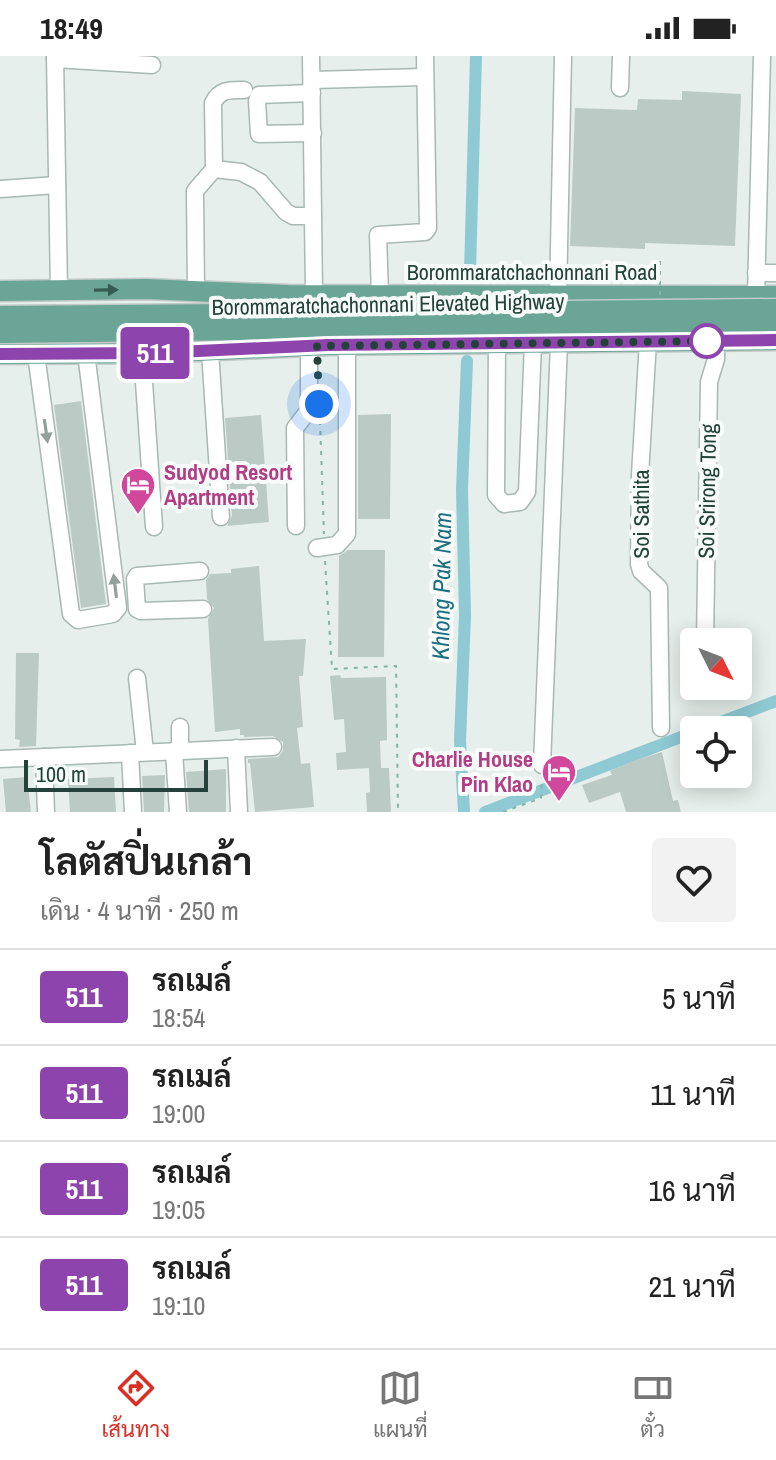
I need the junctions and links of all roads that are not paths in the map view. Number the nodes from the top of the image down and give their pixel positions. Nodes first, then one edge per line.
1 (311, 56) edge
2 (425, 56) edge
3 (563, 56) edge
4 (621, 56) edge
5 (762, 56) edge
6 (55, 57) edge
7 (152, 65) dead end
8 (424, 77) junction
9 (312, 86) junction
10 (620, 88) dead end
11 (244, 90) dead end
12 (313, 133) junction
13 (567, 149) dead end
14 (214, 169) junction
15 (57, 185) junction
16 (0, 189) edge
17 (313, 216) junction
18 (756, 273) junction
19 (776, 273) edge
20 (59, 291) junction
21 (196, 291) junction
22 (288, 295) junction
23 (314, 295) junction
24 (380, 295) junction
25 (561, 296) junction
26 (766, 296) edge
27 (3, 306) edge
28 (776, 309) edge
29 (776, 324) edge
30 (776, 340) edge
31 (3, 341) edge
32 (648, 341) junction
33 (716, 341) junction
34 (497, 343) junction
35 (533, 343) junction
36 (559, 343) junction
37 (347, 345) junction
38 (303, 347) junction
39 (210, 351) junction
40 (86, 353) junction
41 (142, 353) junction
42 (36, 354) junction
43 (221, 517) dead end
44 (296, 526) dead end
45 (154, 527) dead end
46 (320, 548) road end
47 (200, 571) dead end
48 (203, 609) dead end
49 (705, 628) edge
50 (137, 678) dead end
51 (180, 727) dead end
52 (661, 728) dead end
53 (273, 747) dead end
54 (236, 748) junction
55 (177, 751) junction
56 (138, 753) junction
57 (44, 757) junction
58 (0, 759) edge
59 (542, 765) road end
60 (46, 812) edge
61 (133, 812) edge
62 (178, 812) edge
63 (239, 812) edge

1 - 9 street
2 - 8 street
3 - 25 street
4 - 10 street
5 - 18 street
6 - 7 street
6 - 15 street
8 - 9 street
8 - 24 street
9 - 12 street
9 - 12 street
11 - 14 street
12 - 17 street
13 - 25 street
14 - 17 street
14 - 21 street
15 - 16 street
15 - 20 street
17 - 23 street
18 - 19 street
18 - 26 street
20 -> 21 main road, Borommaratchachonnani Road
20 - 27 main road, Borommaratchachonnani Road
21 - 22 main road, Borommaratchachonnani Road
22 - 23 main road, Borommaratchachonnani Road
22 - 27 main road, Borommaratchachonnani Road
23 - 24 main road, Borommaratchachonnani Road
24 - 25 main road, Borommaratchachonnani Road
25 - 26 main road, Borommaratchachonnani Road
27 - 28 main road, Borommaratchachonnani Elevated Highway, bridge
29 - 31 main road, Borommaratchachonnani Elevated Highway, bridge
30 - 33 main road
31 - 38 main road
31 - 42 main road
32 - 33 main road
32 - 36 main road
32 - 52 street, Soi Sathita
33 - 49 street, Soi Srirong Tong
34 - 35 main road
34 - 35 street
34 - 37 main road
35 - 36 main road
36 - 59 street
37 - 38 main road
37 - 46 street
38 - 39 main road
38 - 44 street
39 - 41 main road
39 - 43 street
40 - 41 main road
40 - 42 main road
42 -> 40 street
41 - 45 street
47 - 48 street
50 - 56 street
51 - 55 street
53 - 54 street
54 - 55 street
54 - 63 street
55 - 56 street
55 - 62 street
56 - 57 street
56 - 61 street
57 - 58 street
57 - 60 street

